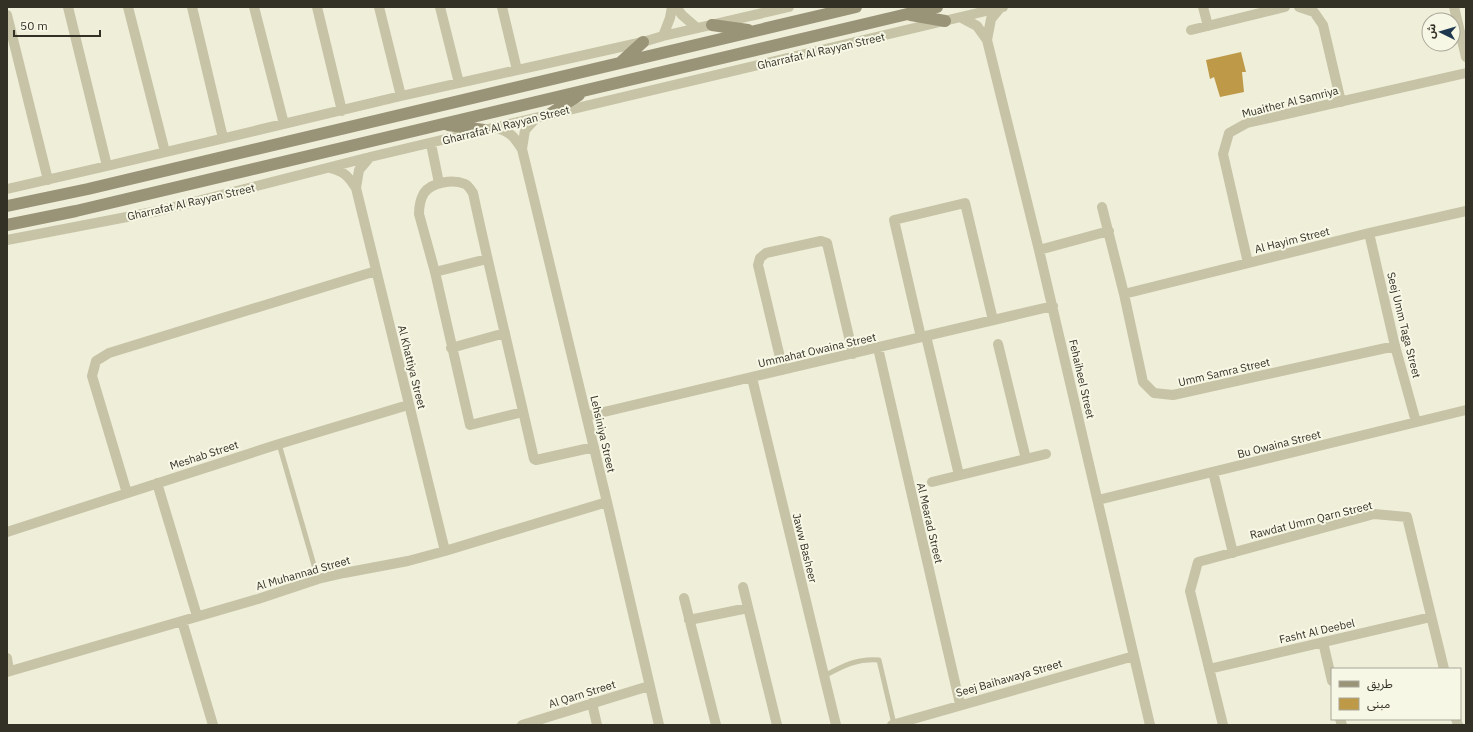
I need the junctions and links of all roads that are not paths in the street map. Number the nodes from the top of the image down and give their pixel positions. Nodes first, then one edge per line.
1 (68, 7) edge
2 (128, 7) edge
3 (192, 7) edge
4 (254, 7) edge
5 (317, 7) edge
6 (380, 7) edge
7 (440, 7) edge
8 (502, 7) edge
9 (672, 7) edge
10 (676, 7) edge
11 (789, 7) edge
12 (856, 7) edge
13 (937, 7) edge
14 (1002, 7) edge
15 (1203, 7) edge
16 (1285, 7) edge
17 (1300, 7) edge
18 (1454, 7) edge
19 (906, 14) junction
20 (7, 15) edge
21 (962, 18) junction
22 (945, 21) junction
23 (712, 26) junction
24 (1208, 26) junction
25 (697, 28) junction
26 (1192, 30) dead end
27 (755, 31) junction
28 (663, 36) junction
29 (987, 40) junction
30 (643, 42) junction
31 (1466, 57) edge
32 (620, 64) junction
33 (517, 70) junction
34 (1466, 73) edge
35 (459, 83) junction
36 (585, 91) junction
37 (401, 96) junction
38 (1341, 102) junction
39 (342, 111) junction
40 (550, 114) junction
41 (536, 118) junction
42 (284, 124) junction
43 (441, 124) junction
44 (496, 128) junction
45 (484, 130) junction
46 (223, 138) junction
47 (431, 144) junction
48 (522, 150) junction
49 (165, 152) junction
50 (370, 157) junction
51 (107, 166) junction
52 (328, 168) junction
53 (48, 180) junction
54 (439, 183) junction
55 (356, 188) junction
56 (7, 189) edge
57 (7, 206) edge
58 (1102, 207) dead end
59 (1466, 211) edge
60 (22, 222) junction
61 (7, 225) edge
62 (1109, 231) junction
63 (7, 232) edge
64 (1369, 233) junction
65 (7, 240) edge
66 (1039, 250) junction
67 (487, 259) junction
68 (1248, 263) junction
69 (376, 271) junction
70 (435, 272) junction
71 (1124, 294) junction
72 (1053, 306) junction
73 (993, 320) junction
74 (505, 333) junction
75 (924, 337) junction
76 (998, 344) dead end
77 (1395, 346) junction
78 (451, 348) junction
79 (878, 348) junction
80 (853, 354) junction
81 (783, 370) junction
82 (752, 378) junction
83 (408, 404) junction
84 (1466, 410) edge
85 (524, 412) junction
86 (587, 416) junction
87 (1416, 422) junction
88 (279, 444) junction
89 (594, 447) junction
90 (1046, 454) dead end
91 (1026, 459) junction
92 (1213, 472) junction
93 (959, 475) junction
94 (932, 482) dead end
95 (157, 483) junction
96 (127, 493) junction
97 (1098, 500) junction
98 (607, 502) junction
99 (7, 532) edge
100 (445, 551) junction
101 (1233, 553) junction
102 (318, 579) junction
103 (743, 587) dead end
104 (684, 598) dead end
105 (748, 608) junction
106 (197, 616) junction
107 (1431, 617) junction
108 (689, 620) junction
109 (182, 621) junction
110 (1323, 642) junction
111 (1134, 656) junction
112 (7, 658) edge
113 (1444, 668) edge
114 (1209, 669) junction
115 (8, 672) edge
116 (824, 676) junction
117 (1331, 677) edge
118 (649, 686) junction
119 (592, 703) junction
120 (960, 704) junction
121 (213, 725) edge
122 (522, 725) edge
123 (597, 725) edge
124 (659, 725) edge
125 (716, 725) edge
126 (776, 725) edge
127 (836, 725) edge
128 (893, 725) edge
129 (1150, 725) edge
130 (1223, 725) edge

1 - 51 street
2 - 49 street
3 - 46 street
4 - 42 street
5 - 39 street
6 - 37 street
7 - 35 street
8 - 33 street
9 - 28 street
10 - 25 street
11 - 23 street
12 - 27 main road
13 - 19 main road, Gharrafat Al Rayyan Street
14 - 21 street, Gharrafat Al Rayyan Street
14 - 29 street, Fehaiheel Street
15 - 24 street
16 - 24 street
17 - 38 street
18 - 31 street
19 - 22 main road
19 - 36 main road, Gharrafat Al Rayyan Street
20 - 53 street
21 - 22 street, Gharrafat Al Rayyan Street
21 - 29 street, Fehaiheel Street
22 - 40 street, Gharrafat Al Rayyan Street
23 - 25 street
23 - 27 main road
24 - 26 street
25 - 28 street
27 - 32 main road
28 - 30 street
29 - 66 street, Fehaiheel Street
30 - 32 main road
30 - 33 street
32 - 57 main road
33 - 35 street
34 - 38 street, Muaither Al Samriya
35 - 37 street
36 - 40 main road
36 - 43 main road, Gharrafat Al Rayyan Street
37 - 39 street
38 - 68 street, Muaither Al Samriya
39 - 42 street
40 - 41 street, Gharrafat Al Rayyan Street
41 - 44 street, Gharrafat Al Rayyan Street
41 - 48 street, Lehsiniya Street
42 - 46 street
43 - 45 main road
43 - 60 main road, Gharrafat Al Rayyan Street
44 - 45 street, Gharrafat Al Rayyan Street
44 - 48 street, Lehsiniya Street
45 - 47 street, Gharrafat Al Rayyan Street
46 - 49 street
47 - 50 street, Gharrafat Al Rayyan Street
47 - 54 street
48 - 86 street, Lehsiniya Street
49 - 51 street
50 - 52 street, Gharrafat Al Rayyan Street
50 - 55 street, Al Khattiya Street
51 - 53 street
52 - 55 street, Al Khattiya Street
52 - 65 street, Gharrafat Al Rayyan Street
53 - 56 street
54 - 67 street
54 - 70 street
55 - 69 street, Al Khattiya Street
58 - 62 street, Umm Samra Street
59 - 64 street, Al Hayim Street
60 - 61 main road, Gharrafat Al Rayyan Street
60 - 63 main road
62 - 66 street
62 - 71 street, Umm Samra Street
64 - 68 street, Al Hayim Street
64 - 77 street, Seej Umm Taga Street
66 - 72 street, Fehaiheel Street
67 - 70 street
67 - 74 street
68 - 71 street, Al Hayim Street
69 - 83 street, Al Khattiya Street
69 - 96 street
70 - 78 street
71 - 77 street, Umm Samra Street
72 - 73 street, Ummahat Owaina Street
72 - 97 street, Fehaiheel Street
73 - 75 street, Ummahat Owaina Street
73 - 75 street
74 - 78 street
74 - 85 street
75 - 79 street, Ummahat Owaina Street
75 - 93 street
76 - 91 street
77 - 87 street, Seej Umm Taga Street
78 - 85 street
79 - 80 street, Ummahat Owaina Street
79 - 120 street, Al Mearad Street
80 - 81 street, Ummahat Owaina Street
80 - 81 street
81 - 82 street, Ummahat Owaina Street
82 - 86 street, Ummahat Owaina Street
82 - 116 street, Jaww Basheer
83 - 88 street, Meshab Street
83 - 100 street, Al Khattiya Street
84 - 87 street, Bu Owaina Street
85 - 89 street
86 - 89 street, Lehsiniya Street
87 - 92 street, Bu Owaina Street
88 - 95 street, Meshab Street
88 - 102 lane
89 - 98 street, Lehsiniya Street
90 - 91 street
91 - 93 street
92 - 97 street, Bu Owaina Street
92 - 101 street
93 - 94 street
95 - 96 street, Meshab Street
95 - 106 street
96 - 99 street, Meshab Street
97 - 111 street, Fehaiheel Street
98 - 100 street, Al Muhannad Street
98 - 118 street, Lehsiniya Street
100 - 102 street, Al Muhannad Street
101 - 107 street, Rawdat Umm Qarn Street
101 - 114 street, Rawdat Umm Qarn Street
102 - 106 street, Al Muhannad Street
103 - 105 street
104 - 108 street
105 - 108 street
105 - 126 street
106 - 109 street, Al Muhannad Street
107 - 110 street, Fasht Al Deebel
107 - 113 street, Rawdat Umm Qarn Street
108 - 125 street
109 - 115 street, Al Muhannad Street
109 - 121 street
110 - 114 street, Fasht Al Deebel
110 - 117 street
111 - 120 street, Seej Baihawaya Street
111 - 129 street, Fehaiheel Street
112 - 115 street
114 - 130 street, Rawdat Umm Qarn Street
116 - 127 street, Jaww Basheer
116 - 128 lane
118 - 119 street, Al Qarn Street
118 - 124 street, Lehsiniya Street
119 - 122 street, Al Qarn Street
119 - 123 street
120 - 128 street, Seej Baihawaya Street

